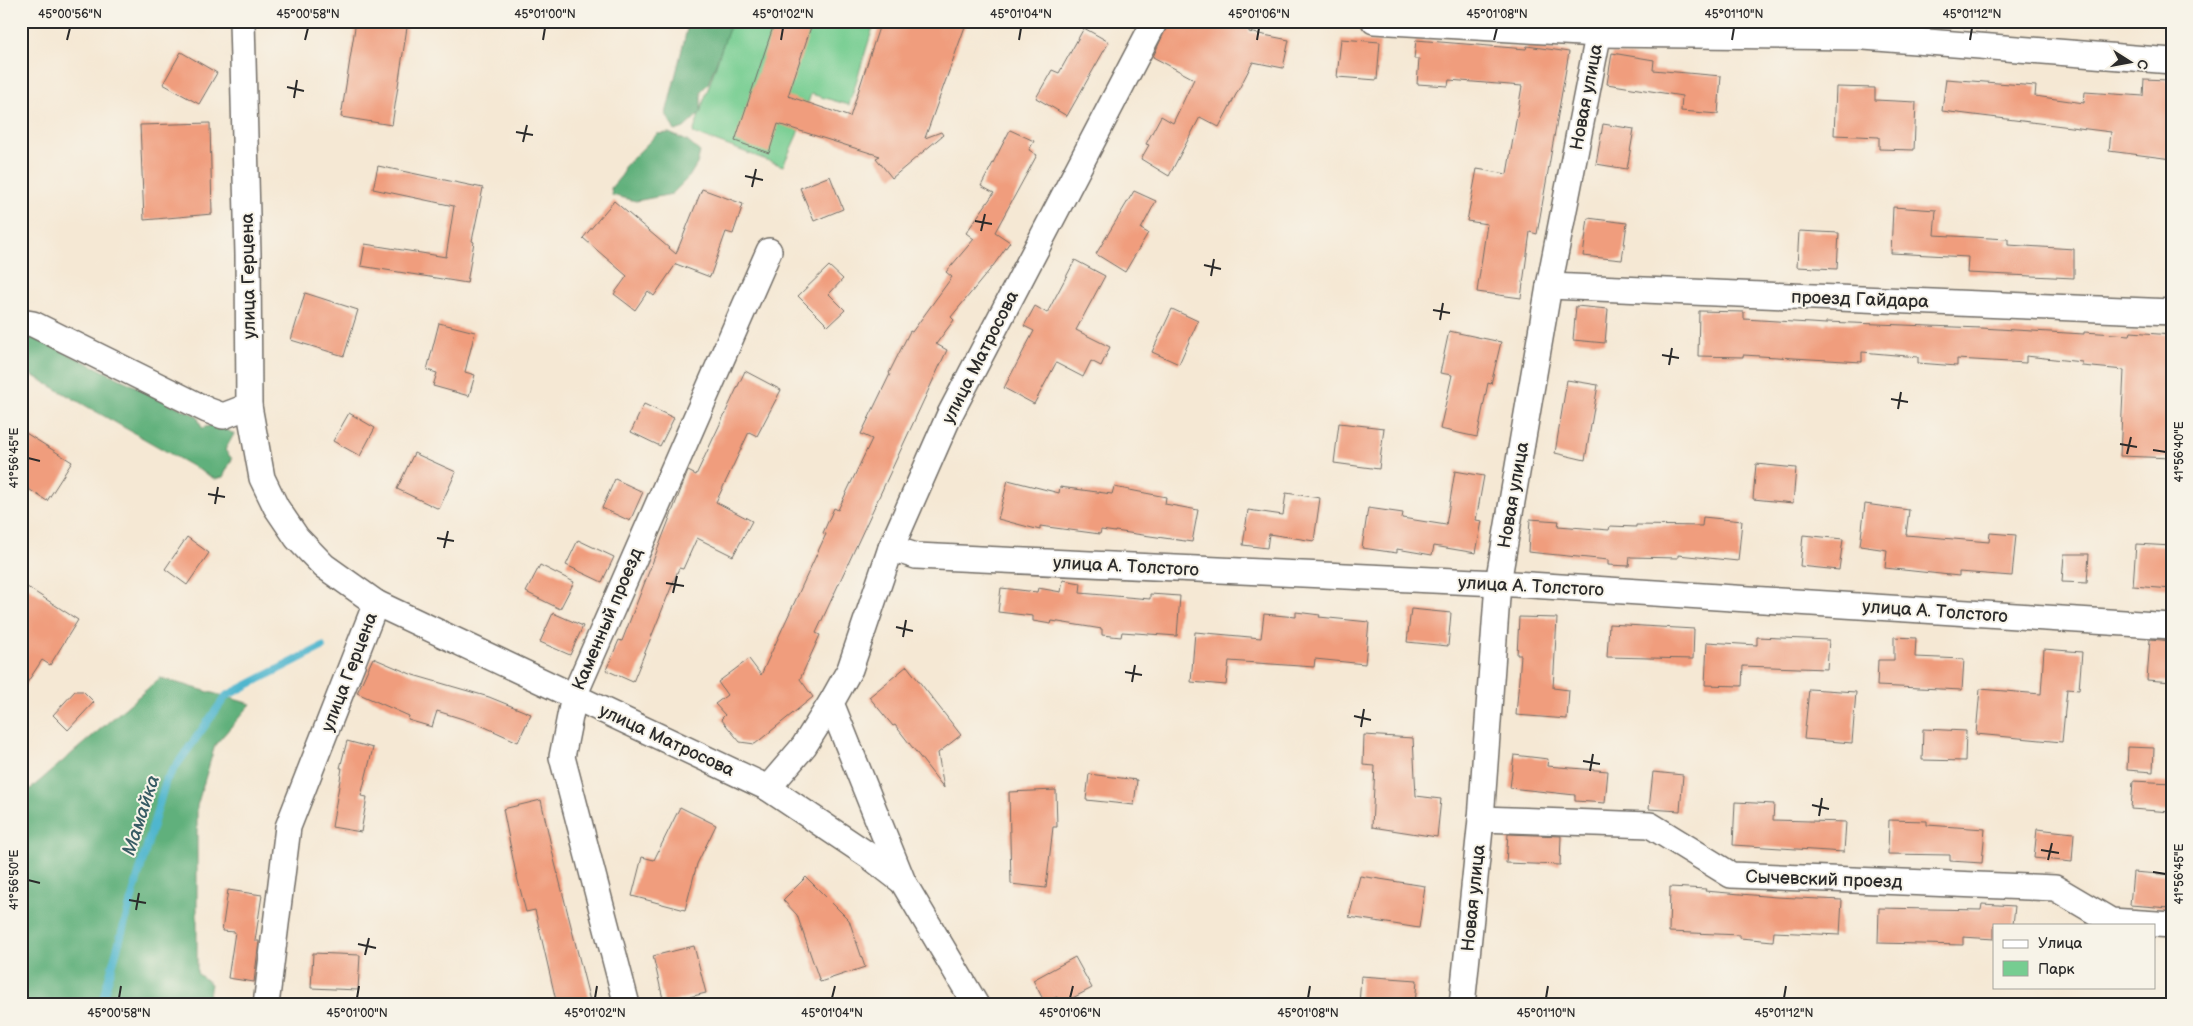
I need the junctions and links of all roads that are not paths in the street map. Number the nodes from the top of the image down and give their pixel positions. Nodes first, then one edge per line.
1 (242, 21) edge
2 (1155, 21) edge
3 (1374, 21) edge
4 (1599, 28) edge
5 (2172, 61) edge
6 (769, 251) dead end
7 (1549, 286) junction
8 (2172, 312) edge
9 (21, 322) edge
10 (249, 406) junction
11 (891, 548) junction
12 (1498, 583) junction
13 (376, 603) junction
14 (2172, 626) edge
15 (574, 696) junction
16 (831, 704) junction
17 (768, 788) junction
18 (1481, 820) junction
19 (903, 882) junction
20 (2172, 925) edge
21 (266, 1005) edge
22 (628, 1005) edge
23 (976, 1005) edge
24 (1462, 1005) edge

1 - 10 street, улица Герцена
2 - 11 street, улица Матросова
3 - 4 street
4 - 5 street
4 - 7 street, Новая улица
6 - 15 street, Каменный проезд
7 - 8 street, проезд Гайдара
7 - 12 street, Новая улица
9 - 10 street
10 - 13 street, улица Герцена
11 - 12 street, улица А. Толстого
11 - 16 street, улица Матросова
12 - 14 street, улица А. Толстого
12 - 18 street, Новая улица
13 - 15 street, улица Матросова
13 - 21 street, улица Герцена
15 - 17 street, улица Матросова
15 - 22 street, Каменный проезд
16 - 17 street, улица Матросова
16 - 19 street, улица Матросова
17 - 19 street, улица Матросова
18 - 20 street, Сычевский проезд
18 - 24 street, Новая улица
19 - 23 street, улица Матросова

